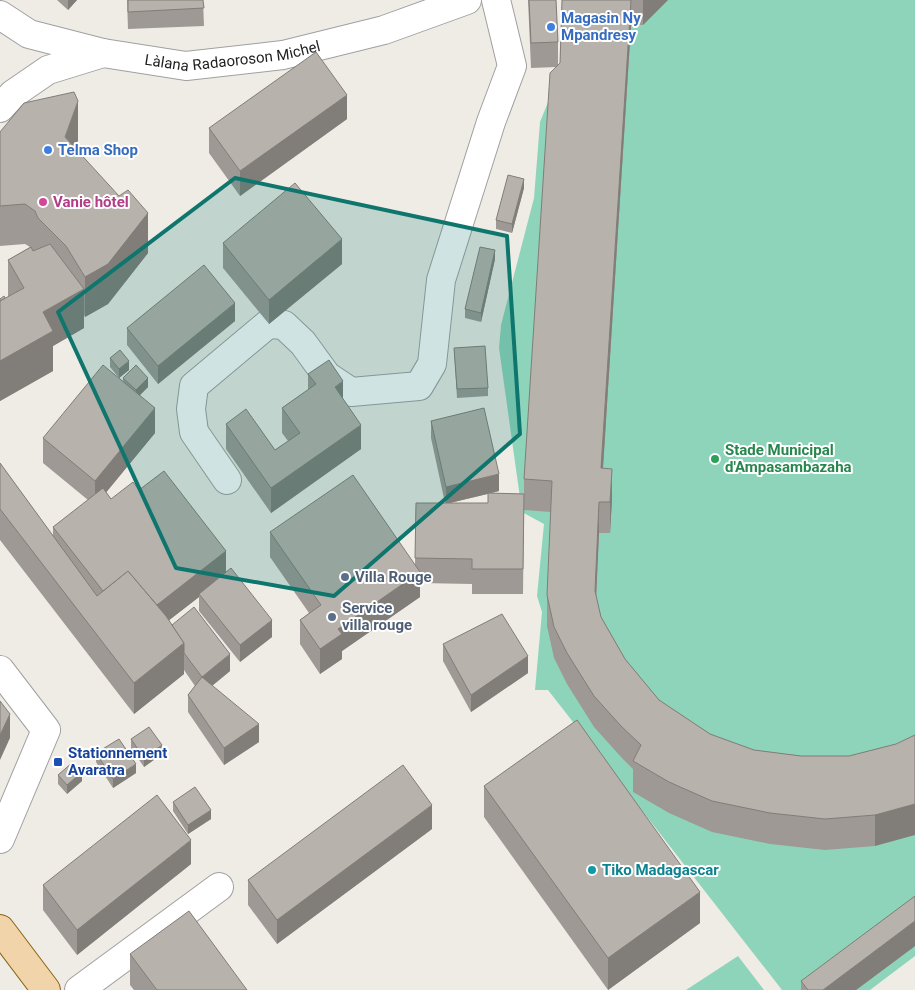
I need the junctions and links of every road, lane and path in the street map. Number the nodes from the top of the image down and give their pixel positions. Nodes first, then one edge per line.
1 (467, 0) edge
2 (496, 0) edge
3 (0, 15) edge
4 (103, 53) junction
5 (0, 108) edge
6 (227, 480) dead end
7 (0, 670) edge
8 (0, 839) edge
9 (219, 887) dead end
10 (0, 929) edge
11 (46, 990) edge
12 (79, 990) edge

1 - 4 street, Làlana Radaoroson Michel
2 - 6 street
3 - 4 street, Làlana Radaoroson Michel
4 - 5 street
7 - 8 street
9 - 12 street
10 - 11 main road

